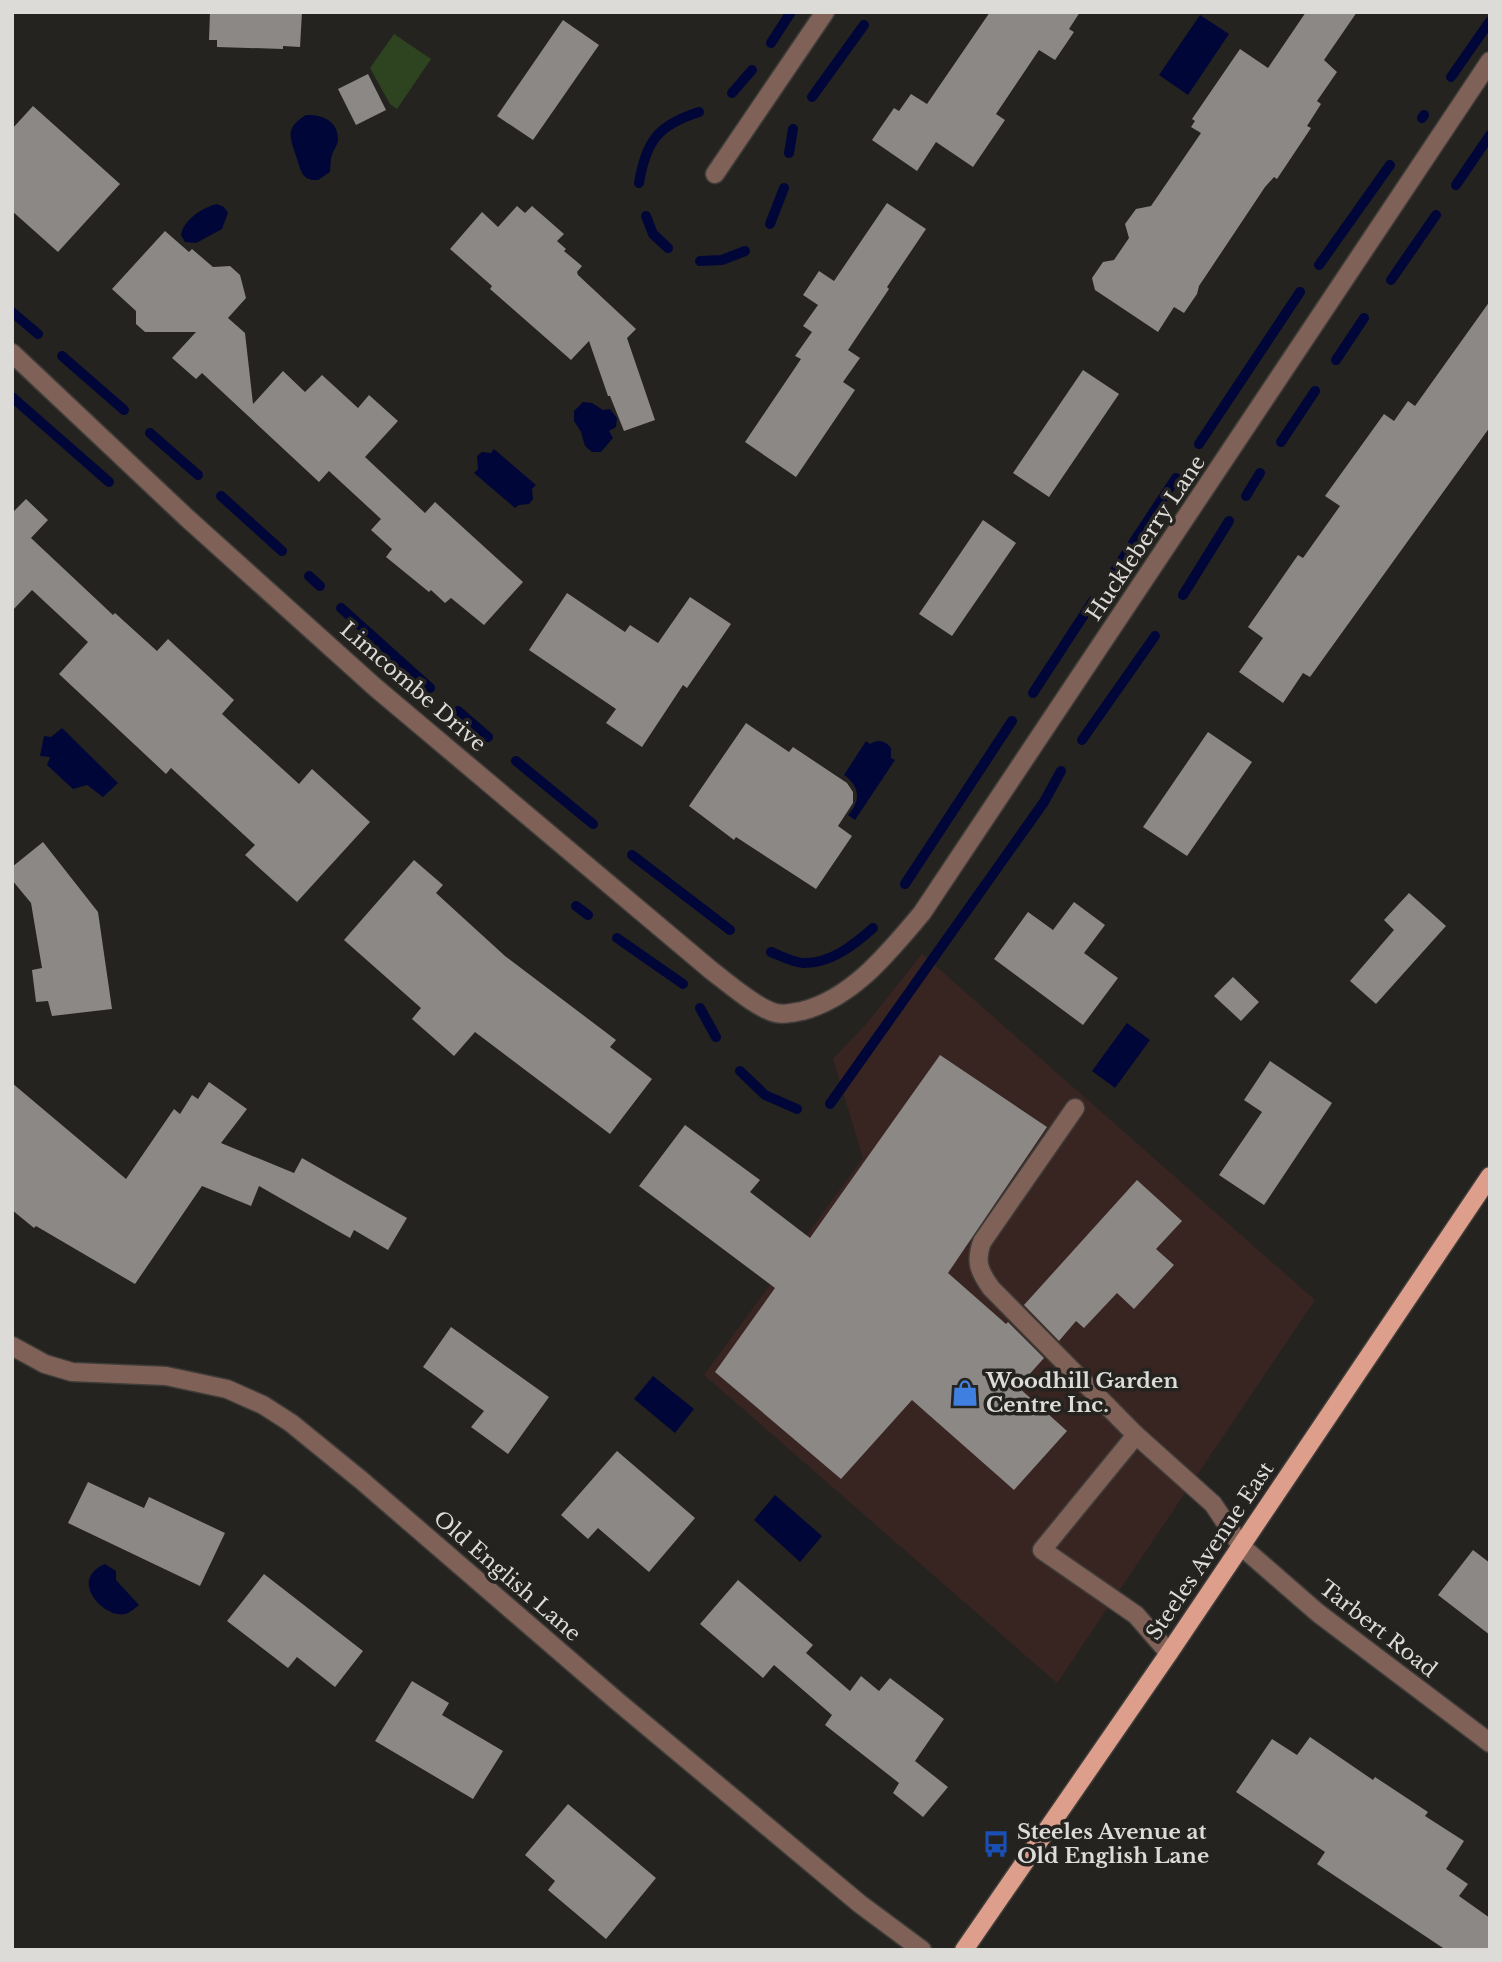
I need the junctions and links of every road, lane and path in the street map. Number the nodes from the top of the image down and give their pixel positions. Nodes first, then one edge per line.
1 (825, 12) edge
2 (1490, 61) edge
3 (715, 174) dead end
4 (12, 352) edge
5 (808, 1009) joint
6 (1075, 1108) dead end
7 (1490, 1176) edge
8 (12, 1346) edge
9 (1136, 1435) junction
10 (1241, 1546) junction
11 (1169, 1653) junction
12 (1490, 1743) edge
13 (922, 1950) edge
14 (964, 1950) edge

1 - 3 street
2 - 5 street, Huckleberry Lane
4 - 5 street, Limcombe Drive
6 - 9 street, Tarbert Road
7 - 10 main road, Steeles Avenue East
8 - 13 street, Old English Lane
9 - 10 street, Tarbert Road
9 - 11 street
10 - 11 main road, Steeles Avenue East
10 - 12 street, Tarbert Road
11 - 14 main road, Steeles Avenue East

